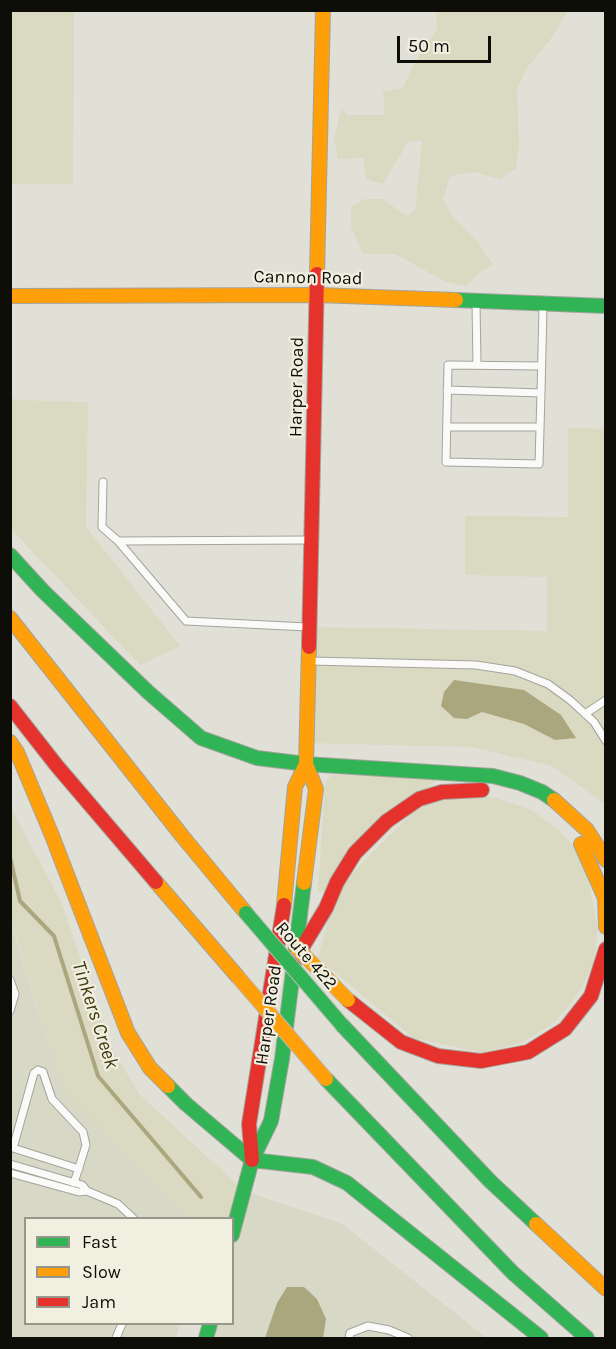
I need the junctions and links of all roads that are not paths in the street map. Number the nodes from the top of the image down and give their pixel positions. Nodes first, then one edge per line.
1 (323, 10) edge
2 (317, 295) junction
3 (10, 296) edge
4 (476, 302) junction
5 (543, 304) junction
6 (606, 306) edge
7 (477, 365) junction
8 (541, 366) junction
9 (447, 390) junction
10 (541, 393) junction
11 (447, 427) junction
12 (540, 427) junction
13 (103, 482) dead end
14 (311, 540) junction
15 (118, 541) junction
16 (10, 555) edge
17 (10, 618) edge
18 (309, 627) junction
19 (308, 661) junction
20 (606, 700) edge
21 (10, 706) edge
22 (585, 714) junction
23 (606, 741) edge
24 (10, 742) edge
25 (306, 764) junction
26 (494, 791) dead end
27 (183, 837) junction
28 (572, 837) dead end
29 (606, 860) edge
30 (606, 927) edge
31 (606, 949) edge
32 (294, 961) junction
33 (10, 980) edge
34 (10, 1011) edge
35 (252, 1160) junction
36 (10, 1164) edge
37 (78, 1169) junction
38 (10, 1173) edge
39 (74, 1183) junction
40 (87, 1191) junction
41 (132, 1217) edge
42 (234, 1228) edge
43 (606, 1289) edge
44 (349, 1338) edge
45 (408, 1338) edge
46 (541, 1338) edge
47 (587, 1338) edge

1 - 2 main road, Harper Road
2 - 3 main road, Cannon Road
2 - 4 main road, Cannon Road
2 - 14 main road, Harper Road
4 - 5 main road, Cannon Road
4 - 7 lane
5 - 6 main road, Cannon Road
5 - 8 lane
7 - 8 lane
7 - 9 lane
8 - 10 lane
9 - 10 lane
9 - 11 lane
10 - 12 lane
11 - 12 lane
11 - 12 lane
13 - 15 lane
14 - 15 lane
14 - 18 main road, Harper Road
15 - 18 lane
16 - 25 main road
17 - 27 main road, Route 422
18 - 19 main road, Harper Road
19 - 22 lane
19 - 25 main road, Harper Road
20 - 22 lane
21 - 47 main road, bridge
22 - 23 lane
24 - 35 main road
25 - 29 main road
25 - 32 main road, Harper Road
25 - 35 main road, Harper Road
26 - 32 main road
27 - 31 main road, bridge
27 - 43 main road, Route 422, bridge
28 - 30 main road
32 - 35 main road, Harper Road
33 - 34 lane
35 - 42 main road, Harper Road
35 - 46 main road
36 - 39 lane
37 - 37 lane
37 - 39 lane
38 - 40 lane
39 - 40 lane
40 - 41 lane
44 - 45 lane

